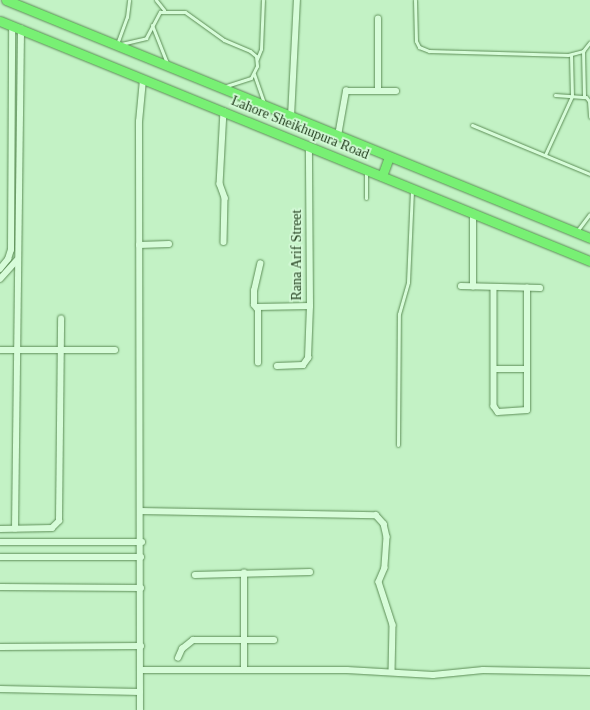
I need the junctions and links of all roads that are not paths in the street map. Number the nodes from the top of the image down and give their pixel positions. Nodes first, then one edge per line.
1 (6, 0) edge
2 (129, 0) edge
3 (156, 0) edge
4 (263, 0) edge
5 (297, 0) edge
6 (415, 0) edge
7 (164, 10) junction
8 (378, 19) dead end
9 (0, 21) edge
10 (12, 26) junction
11 (152, 26) junction
12 (21, 29) junction
13 (590, 42) edge
14 (116, 45) junction
15 (583, 51) junction
16 (571, 55) junction
17 (257, 59) junction
18 (169, 67) junction
19 (254, 74) junction
20 (143, 80) junction
21 (217, 86) junction
22 (378, 91) junction
23 (396, 91) dead end
24 (555, 96) dead end
25 (572, 96) junction
26 (584, 96) junction
27 (266, 106) junction
28 (224, 111) junction
29 (291, 116) junction
30 (590, 117) edge
31 (472, 125) dead end
32 (338, 136) junction
33 (309, 147) junction
34 (545, 155) junction
35 (389, 157) junction
36 (366, 170) junction
37 (590, 174) edge
38 (382, 176) junction
39 (412, 188) junction
40 (366, 198) dead end
41 (473, 213) junction
42 (590, 214) edge
43 (576, 233) junction
44 (590, 238) edge
45 (224, 242) dead end
46 (169, 244) dead end
47 (139, 245) junction
48 (18, 258) junction
49 (590, 261) edge
50 (260, 264) dead end
51 (0, 269) edge
52 (0, 279) edge
53 (461, 286) dead end
54 (473, 287) junction
55 (494, 287) junction
56 (527, 288) junction
57 (540, 288) dead end
58 (310, 306) junction
59 (257, 308) junction
60 (61, 319) dead end
61 (0, 350) edge
62 (17, 350) junction
63 (61, 350) junction
64 (115, 350) dead end
65 (258, 363) dead end
66 (277, 366) dead end
67 (494, 369) junction
68 (527, 369) junction
69 (398, 445) dead end
70 (140, 511) junction
71 (0, 529) edge
72 (15, 529) junction
73 (0, 542) edge
74 (142, 542) junction
75 (0, 557) edge
76 (141, 557) junction
77 (310, 572) dead end
78 (244, 573) junction
79 (195, 575) dead end
80 (0, 587) edge
81 (141, 588) junction
82 (244, 639) junction
83 (274, 640) dead end
84 (141, 646) junction
85 (0, 647) edge
86 (178, 658) dead end
87 (141, 670) junction
88 (244, 670) junction
89 (392, 672) junction
90 (590, 672) edge
91 (0, 689) edge
92 (140, 692) junction
93 (140, 710) edge

1 - 14 highway, Lahore Sheikhupura Road
2 - 14 lane
3 - 7 lane
4 - 17 lane
5 - 29 street
6 - 16 lane
7 - 11 lane
7 - 17 lane
8 - 22 street
9 - 10 highway, Lahore Sheikhupura Road
10 - 12 highway, Lahore Sheikhupura Road
10 - 51 street
11 - 14 lane
11 - 18 lane
12 - 20 highway, Lahore Sheikhupura Road
12 - 48 street
13 - 15 lane
14 - 18 highway, Lahore Sheikhupura Road
15 - 16 lane
15 - 26 lane
16 - 25 lane
17 - 19 lane
18 - 21 highway, Lahore Sheikhupura Road
19 - 21 lane
19 - 27 lane
20 - 28 highway, Lahore Sheikhupura Road
20 - 47 street
21 - 27 highway, Lahore Sheikhupura Road
22 - 23 street
22 - 32 street
24 - 25 lane
25 - 26 lane
25 - 34 lane
26 - 30 lane
27 - 29 highway, Lahore Sheikhupura Road
28 - 33 highway, Lahore Sheikhupura Road
28 - 45 street
29 - 32 highway, Lahore Sheikhupura Road
31 - 34 lane
32 - 35 highway, Lahore Sheikhupura Road
33 - 36 highway, Lahore Sheikhupura Road
33 - 58 street, Rana Arif Street
34 - 37 lane
35 - 38 highway
35 - 43 highway, Lahore Sheikhupura Road
36 - 38 highway, Lahore Sheikhupura Road
36 - 40 lane
38 - 39 highway, Lahore Sheikhupura Road
39 - 41 highway, Lahore Sheikhupura Road
39 - 69 lane
41 - 49 highway, Lahore Sheikhupura Road
41 - 54 street
42 - 43 lane
43 - 44 highway, Lahore Sheikhupura Road
46 - 47 street
47 - 70 street
48 - 52 street
48 - 62 street
50 - 59 street
53 - 54 street
54 - 55 street
55 - 56 street
55 - 67 street
56 - 57 street
56 - 68 street
58 - 59 street
58 - 66 street, Rana Arif Street
59 - 65 street
60 - 63 street
61 - 62 street
62 - 63 street
62 - 72 street
63 - 64 street
63 - 72 street
67 - 68 street
67 - 68 street
70 - 74 street
70 - 89 street
71 - 72 street
73 - 74 street
74 - 76 street
75 - 76 street
76 - 81 street
77 - 78 street
78 - 79 street
78 - 82 street
80 - 81 street
81 - 84 street
82 - 83 street
82 - 86 street
82 - 88 street
84 - 85 street
84 - 87 street
87 - 88 street
87 - 92 street
88 - 89 street
89 - 90 street
91 - 92 street
92 - 93 street

